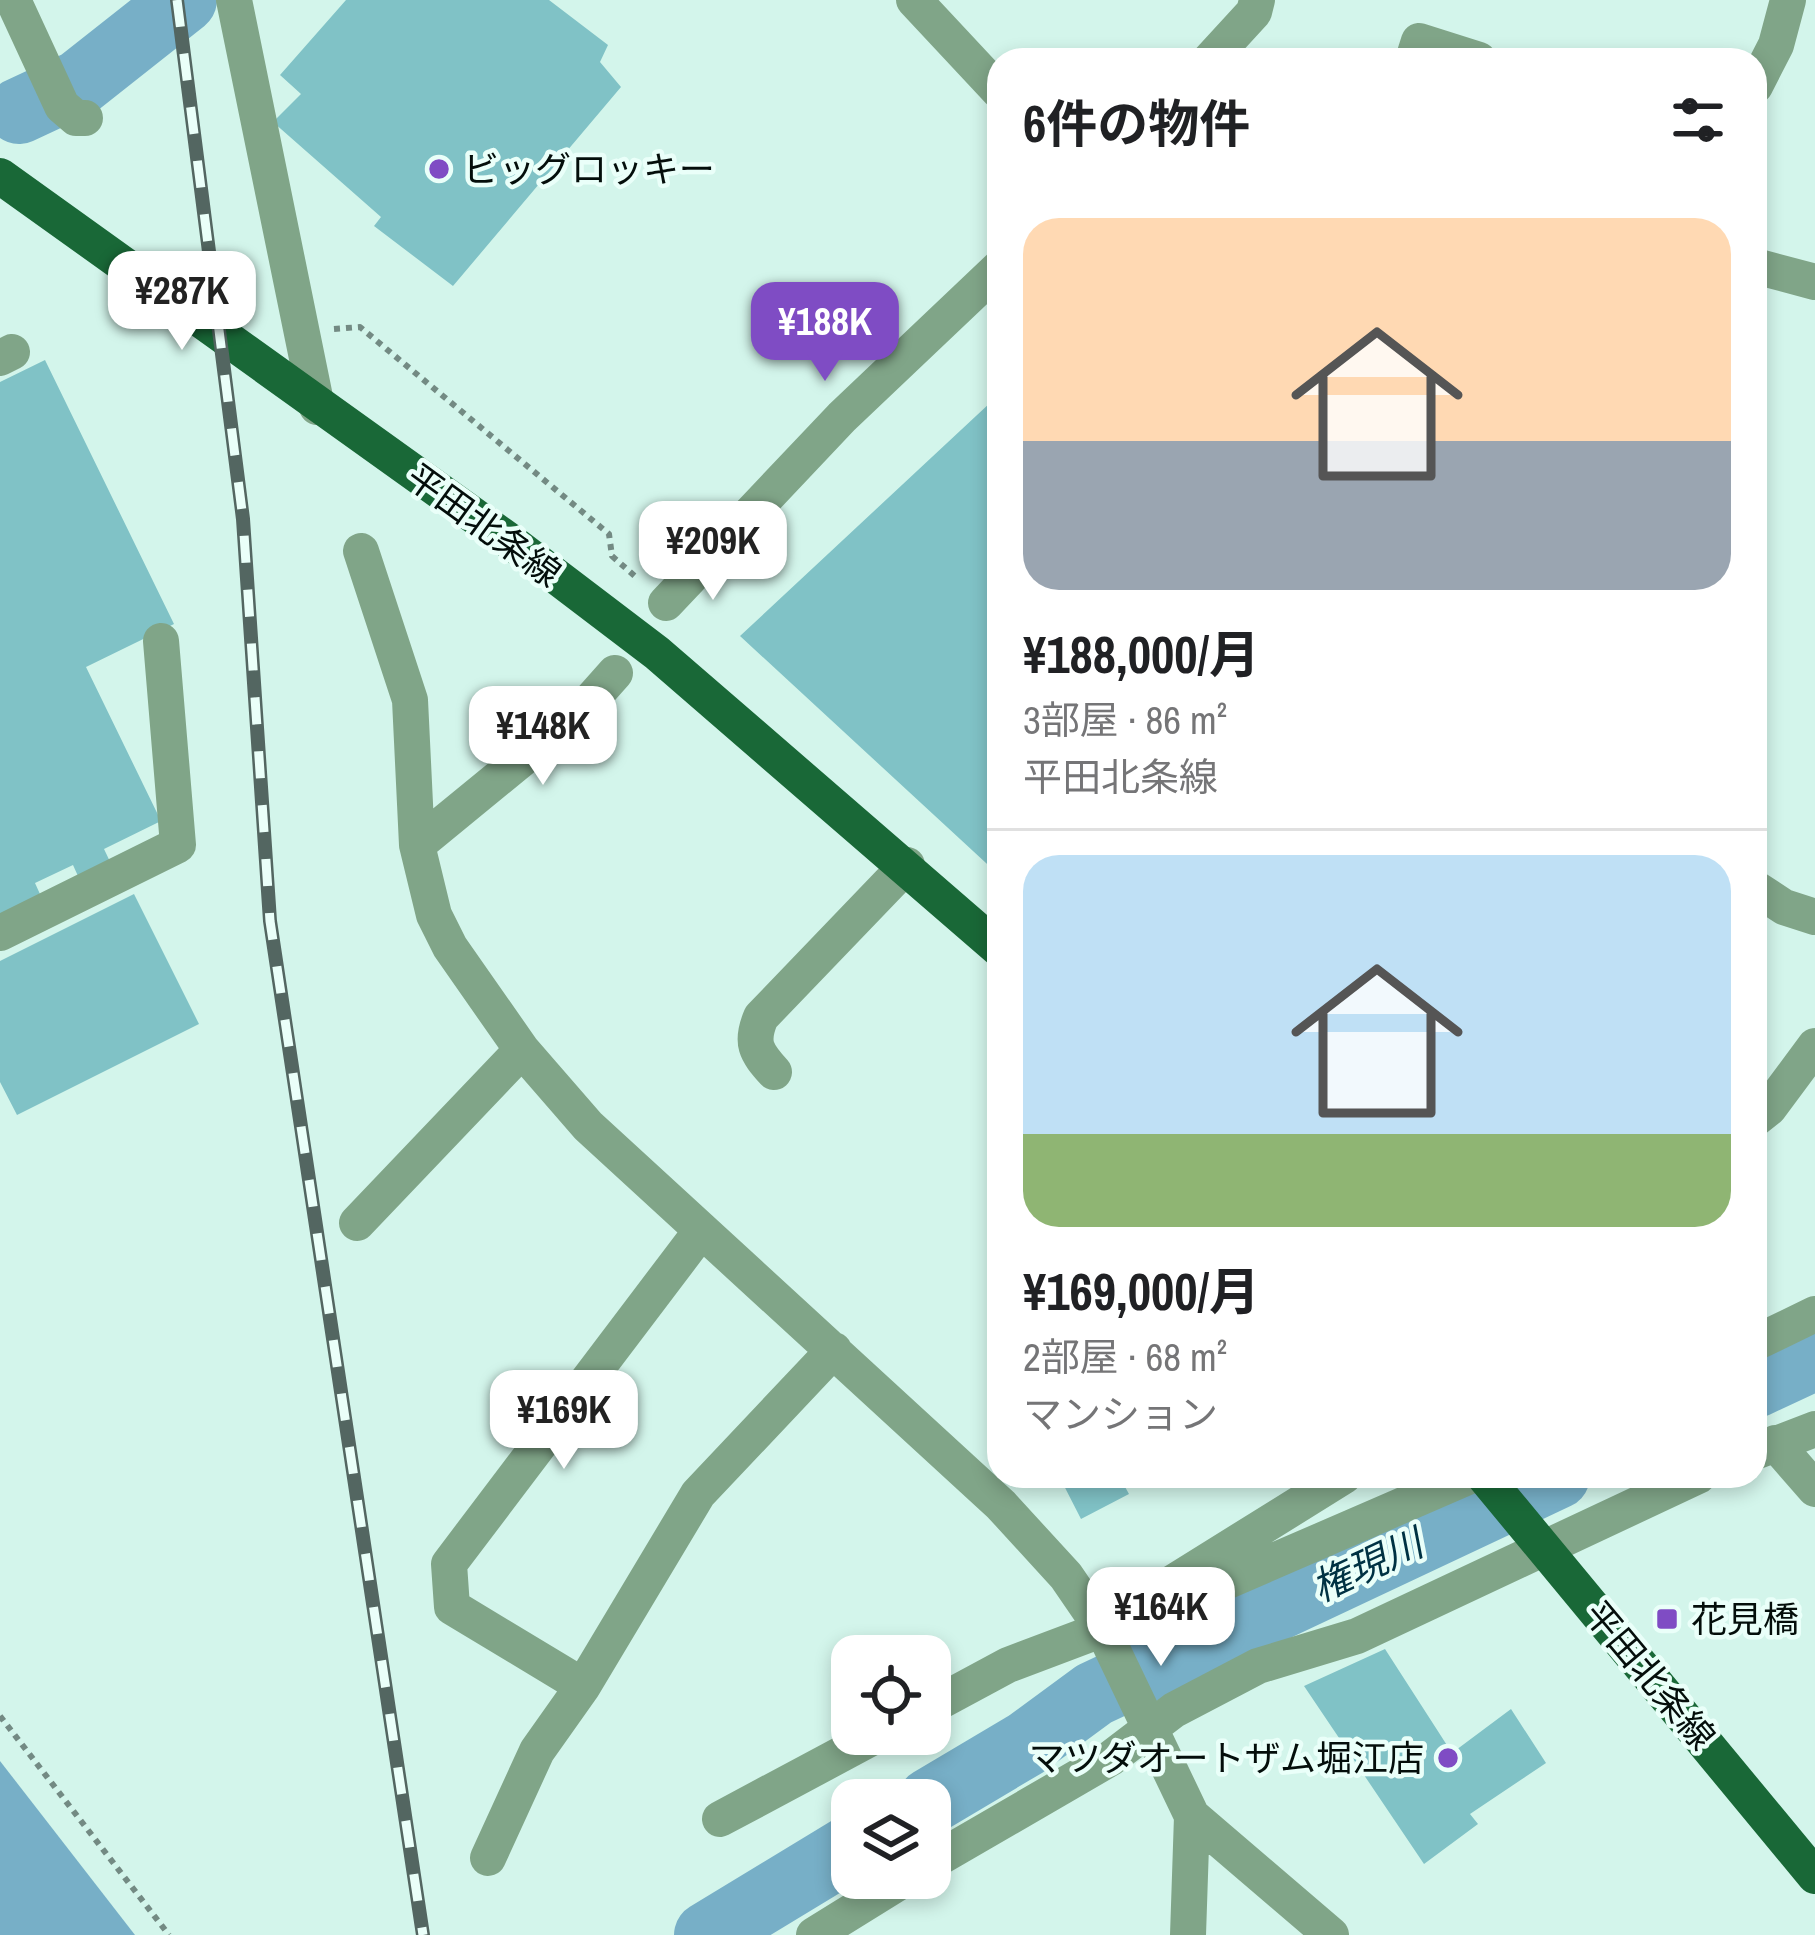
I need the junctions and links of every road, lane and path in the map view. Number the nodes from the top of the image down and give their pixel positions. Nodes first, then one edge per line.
1 (13, 0) edge
2 (914, 0) edge
3 (1257, 0) edge
4 (1783, 2) edge
5 (236, 16) edge
6 (1221, 48) edge
7 (1417, 48) edge
8 (1442, 48) edge
9 (1767, 63) edge
10 (987, 78) edge
11 (85, 118) dead end
12 (0, 176) edge
13 (1767, 269) edge
14 (987, 279) edge
15 (1815, 282) edge
16 (301, 332) junction
17 (317, 407) junction
18 (361, 551) dead end
19 (653, 593) joint
20 (161, 640) dead end
21 (614, 673) dead end
22 (417, 845) junction
23 (907, 865) junction
24 (1767, 896) edge
25 (1815, 917) edge
26 (0, 933) edge
27 (987, 938) edge
28 (1815, 1046) edge
29 (522, 1051) junction
30 (774, 1072) dead end
31 (1767, 1110) edge
32 (357, 1223) dead end
33 (701, 1231) junction
34 (1815, 1314) edge
35 (1767, 1337) edge
36 (834, 1350) junction
37 (1815, 1429) edge
38 (1767, 1446) edge
39 (1767, 1449) edge
40 (1324, 1488) edge
41 (1455, 1488) edge
42 (1490, 1488) edge
43 (1671, 1488) edge
44 (1815, 1489) edge
45 (1541, 1544) junction
46 (1109, 1642) junction
47 (583, 1686) junction
48 (951, 1695) edge
49 (0, 1716) edge
50 (1145, 1721) junction
51 (840, 1755) edge
52 (1192, 1816) junction
53 (720, 1819) dead end
54 (951, 1849) edge
55 (488, 1858) dead end
56 (1815, 1876) edge
57 (872, 1899) edge
58 (169, 1935) edge
59 (814, 1935) edge
60 (1188, 1935) edge
61 (1330, 1935) edge

1 - 11 street
2 - 10 street
3 - 6 street
4 - 9 street
5 - 16 street
7 - 8 street
12 - 17 main road, 平田北条線
13 - 15 street
14 - 19 street
16 - 17 street
16 - 19 path
17 - 23 main road, 平田北条線
18 - 22 street
20 - 26 street
21 - 22 street
22 - 29 street
23 - 27 main road, 平田北条線
23 - 30 street
24 - 25 street
28 - 31 street
29 - 32 street
29 - 33 street
33 - 36 street
33 - 47 street
34 - 35 street
36 - 46 street
36 - 47 street
37 - 38 street
39 - 44 street
40 - 46 street
41 - 46 street
42 - 45 main road, 平田北条線
43 - 45 street
45 - 50 street
45 - 56 main road, 平田北条線
46 - 48 street
46 - 50 street
47 - 55 street
49 - 58 path
50 - 52 street
50 - 54 street
51 - 53 street
52 - 60 street
52 - 61 street
57 - 59 street

